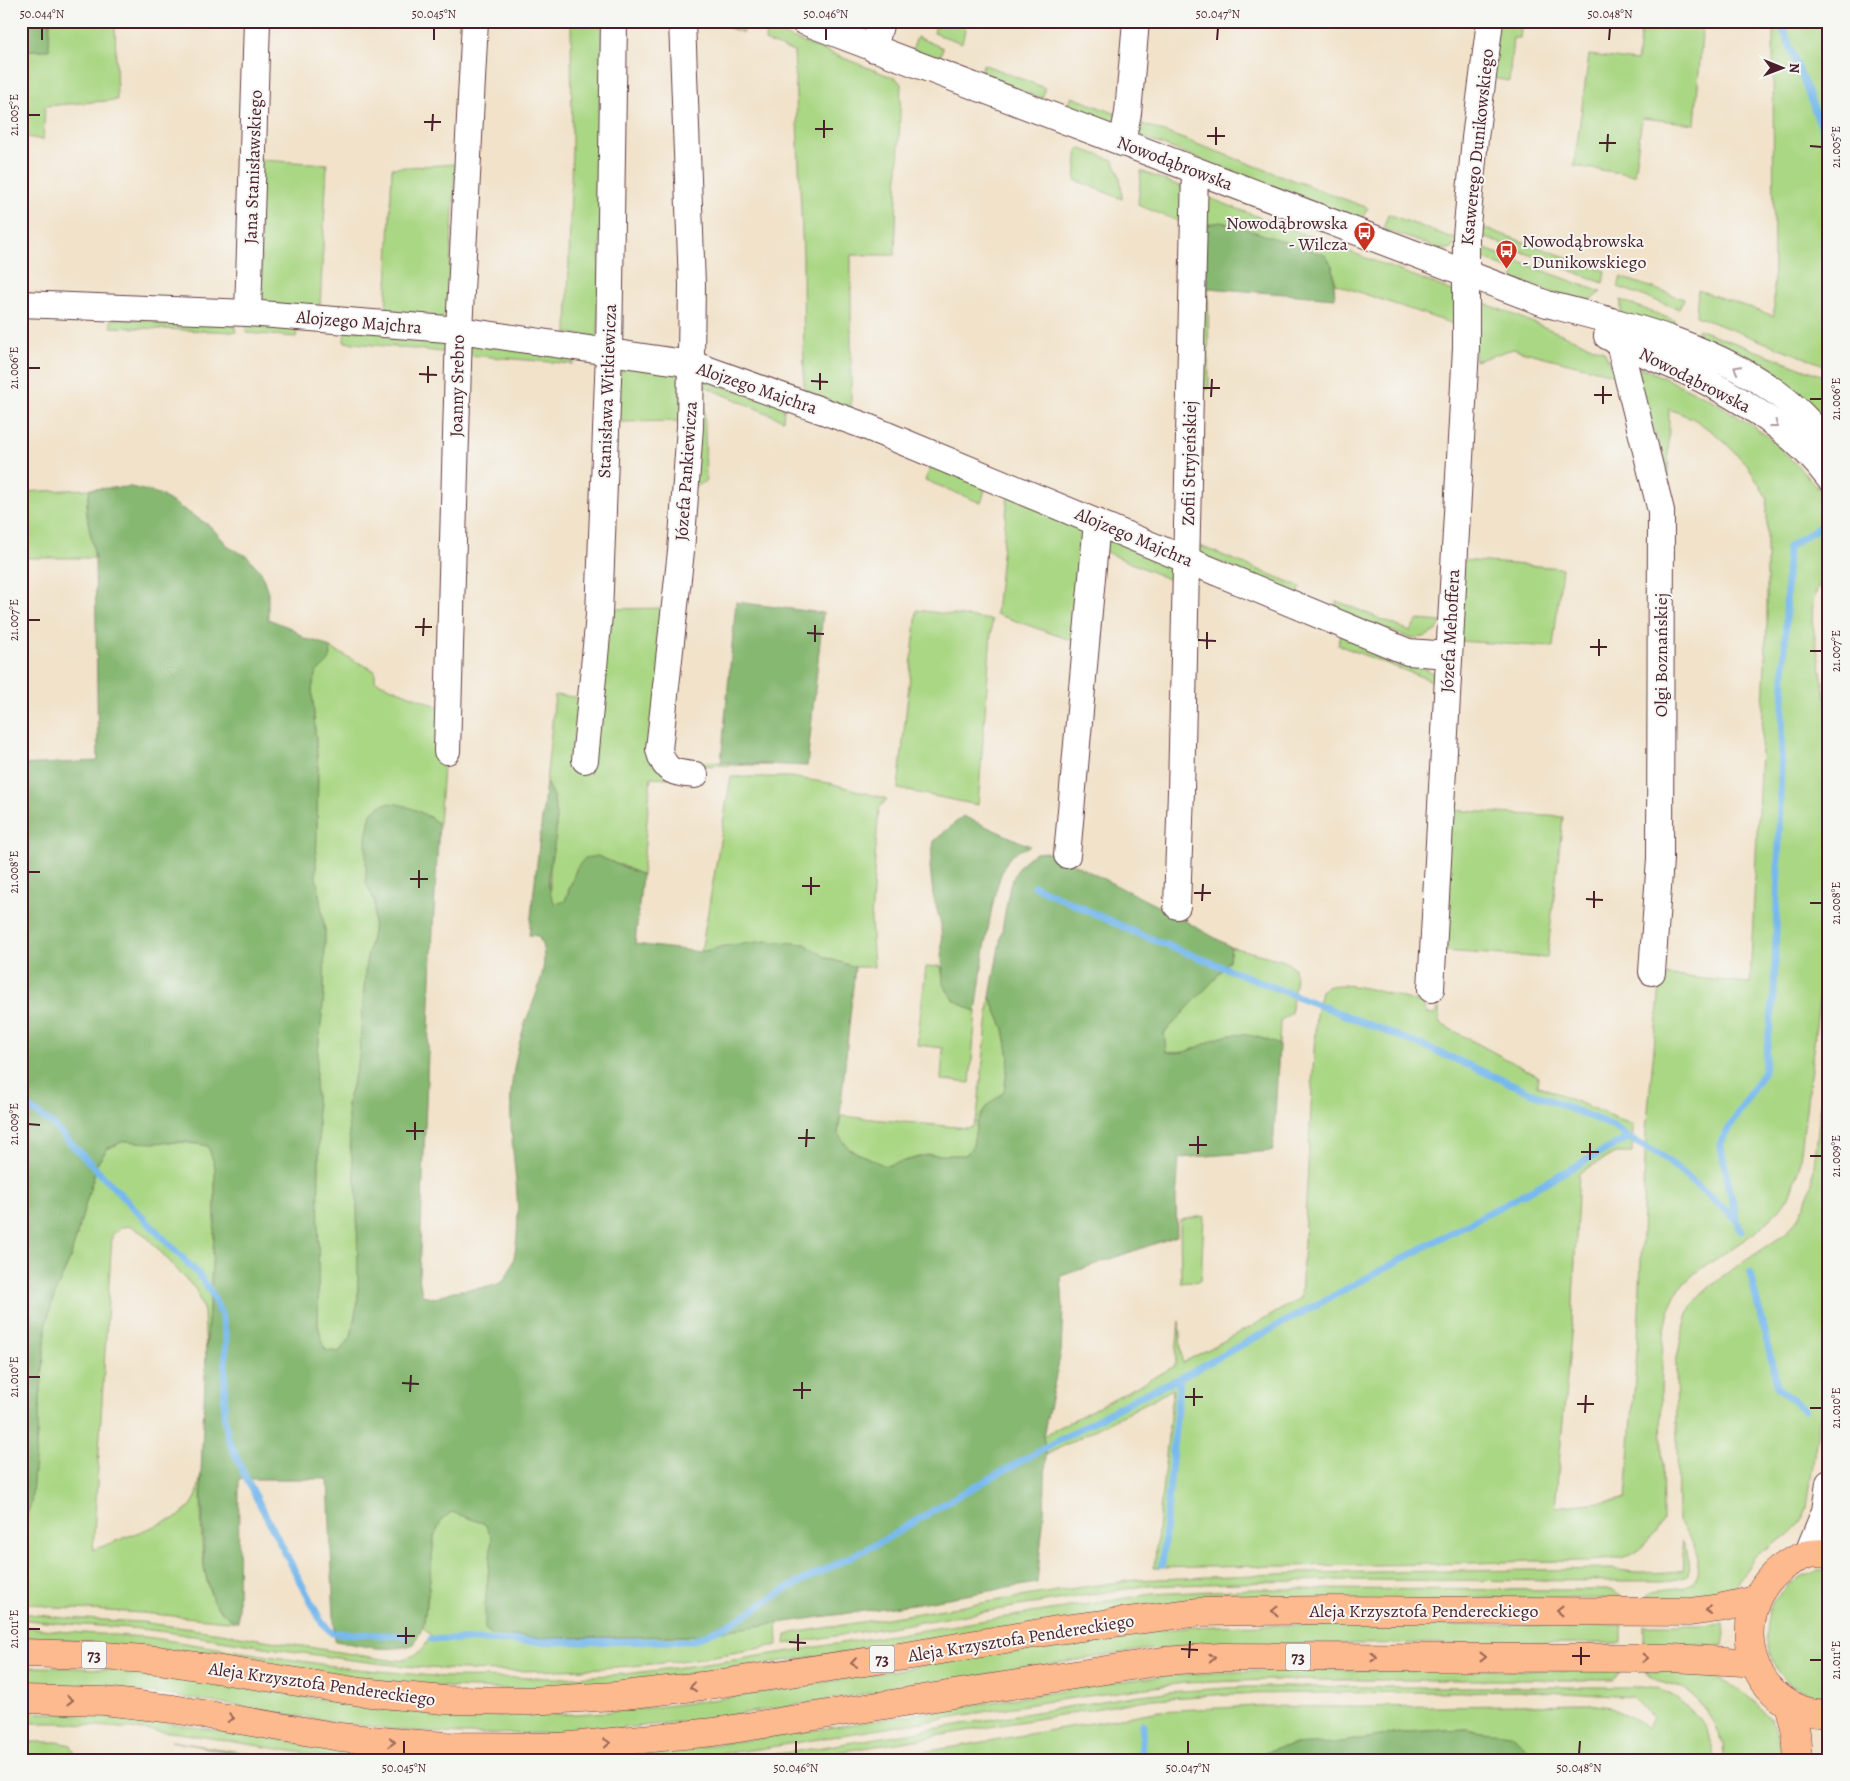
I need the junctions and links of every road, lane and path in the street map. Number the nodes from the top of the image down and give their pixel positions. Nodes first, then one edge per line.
1 (258, 21) edge
2 (475, 21) edge
3 (614, 21) edge
4 (682, 21) edge
5 (803, 21) edge
6 (881, 21) edge
7 (1136, 21) edge
8 (1490, 21) edge
9 (874, 48) junction
10 (1122, 143) junction
11 (1195, 170) junction
12 (1466, 273) junction
13 (21, 304) edge
14 (1547, 304) junction
15 (248, 313) junction
16 (459, 330) junction
17 (1618, 343) junction
18 (609, 352) junction
19 (692, 364) junction
20 (1829, 444) edge
21 (1829, 478) edge
22 (1097, 522) junction
23 (1186, 559) junction
24 (1449, 655) junction
25 (447, 751) dead end
26 (585, 760) dead end
27 (695, 775) dead end
28 (1067, 855) dead end
29 (1176, 906) dead end
30 (1652, 972) dead end
31 (1431, 989) dead end
32 (1829, 1483) edge
33 (1818, 1554) edge
34 (1756, 1600) junction
35 (21, 1653) edge
36 (1755, 1665) junction
37 (21, 1699) edge
38 (1789, 1704) junction
39 (1829, 1714) edge
40 (1798, 1760) edge

1 - 15 street, Jana Stanisławskiego
2 - 16 street, Joanny Srebro
3 - 18 street, Stanisława Witkiewicza
4 - 19 street, Józefa Pankiewicza
5 - 9 street, Nowodąbrowska
6 - 9 street
7 - 10 street
8 - 12 street, Ksawerego Dunikowskiego
9 - 10 street, Nowodąbrowska
10 - 11 street, Nowodąbrowska
11 - 12 street, Nowodąbrowska
11 - 23 street, Zofii Stryjeńskiej
12 - 14 street, Nowodąbrowska
12 - 24 street, Józefa Mehoffera
13 - 15 street, Alojzego Majchra
14 - 17 street, Nowodąbrowska
20 -> 14 street, Nowodąbrowska
15 - 16 street, Alojzego Majchra
16 - 18 street, Alojzego Majchra
16 - 25 street, Joanny Srebro
17 -> 21 street, Nowodąbrowska
17 - 30 street, Olgi Boznańskiej
18 - 19 street, Alojzego Majchra
18 - 26 street, Stanisława Witkiewicza
19 - 22 street, Alojzego Majchra
19 - 27 street, Józefa Pankiewicza
22 - 23 street, Alojzego Majchra
22 - 28 street
23 - 24 street, Alojzego Majchra
23 - 29 street, Zofii Stryjeńskiej
24 - 31 street, Józefa Mehoffera
32 - 33 street
33 - 34 main road
34 -> 35 main road, Aleja Krzysztofa Pendereckiego / 73
34 - 36 main road
37 -> 36 main road, 73
36 - 38 main road
38 - 39 main road
38 - 40 main road

